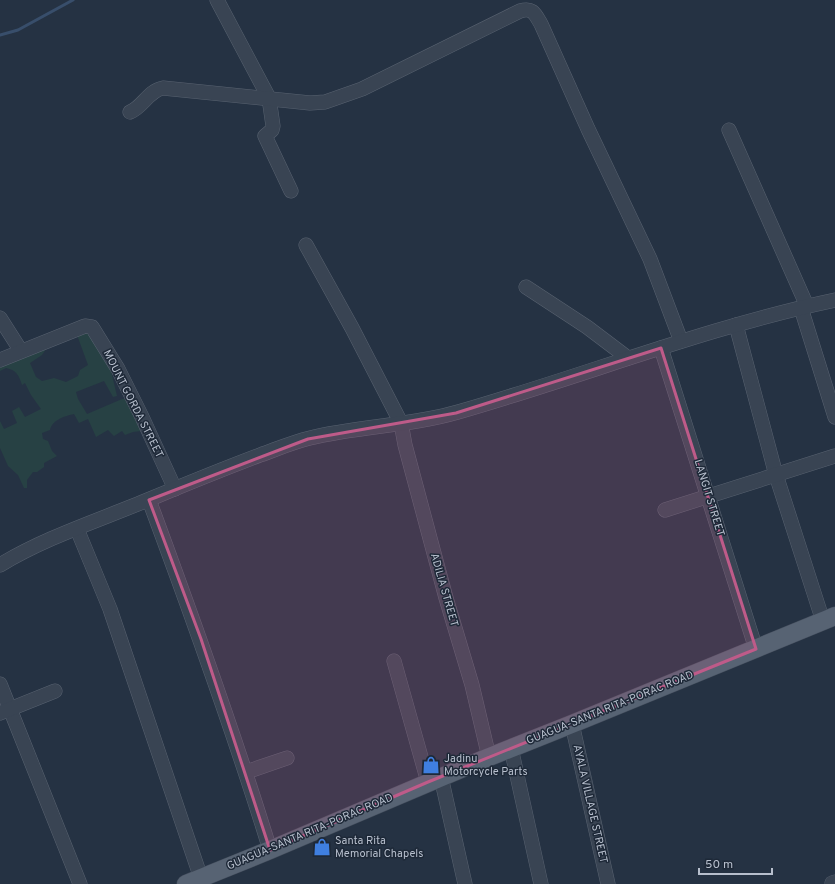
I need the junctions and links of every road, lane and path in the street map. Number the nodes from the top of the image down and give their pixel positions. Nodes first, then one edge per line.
1 (217, 0) edge
2 (269, 98) junction
3 (130, 112) dead end
4 (729, 130) dead end
5 (291, 191) dead end
6 (306, 245) dead end
7 (526, 287) dead end
8 (835, 300) edge
9 (804, 307) junction
10 (0, 318) edge
11 (736, 325) junction
12 (681, 341) junction
13 (661, 348) junction
14 (21, 351) junction
15 (628, 358) junction
16 (0, 360) edge
17 (835, 416) edge
18 (400, 423) junction
19 (835, 456) edge
20 (776, 475) junction
21 (175, 489) junction
22 (709, 496) junction
23 (149, 500) junction
24 (665, 510) dead end
25 (77, 529) junction
26 (0, 565) edge
27 (829, 619) edge
28 (756, 649) junction
29 (394, 661) dead end
30 (0, 684) edge
31 (55, 691) dead end
32 (5, 711) edge
33 (572, 724) junction
34 (511, 748) junction
35 (489, 756) junction
36 (287, 758) dead end
37 (246, 772) junction
38 (435, 779) junction
39 (270, 850) junction
40 (197, 882) edge
41 (80, 884) edge
42 (465, 884) edge
43 (541, 884) edge
44 (608, 884) edge

1 - 2 street
2 - 3 street
2 - 5 street
2 - 12 street
4 - 9 street
6 - 18 street, ADILIA STREET
7 - 15 street
8 - 9 street
9 - 11 street
9 - 17 street
10 - 14 street
11 - 12 street
11 - 20 street
12 - 13 street
13 - 15 street
13 - 22 street, LANGIT STREET
14 - 16 street
14 - 21 street, MOUNT GORDA STREET
15 - 18 street
18 - 21 street
18 - 35 street, ADILIA STREET
19 - 20 street
20 - 22 street
20 - 27 street
21 - 23 street
22 - 24 street
22 - 28 street, LANGIT STREET
23 - 25 street
23 - 37 street
25 - 26 street
25 - 40 street
27 - 28 main road, GUAGUA-SANTA RITA-PORAC ROAD
28 - 33 main road, GUAGUA-SANTA RITA-PORAC ROAD
29 - 38 street
30 - 32 street
31 - 32 street
32 - 41 street
33 - 34 main road, GUAGUA-SANTA RITA-PORAC ROAD
33 - 44 street, AYALA VILLAGE STREET
34 - 35 main road, GUAGUA-SANTA RITA-PORAC ROAD
34 - 43 street
35 - 38 main road, GUAGUA-SANTA RITA-PORAC ROAD
36 - 37 street
37 - 39 street
38 - 39 main road, GUAGUA-SANTA RITA-PORAC ROAD
38 - 42 street
39 - 40 main road, GUAGUA-SANTA RITA-PORAC ROAD

